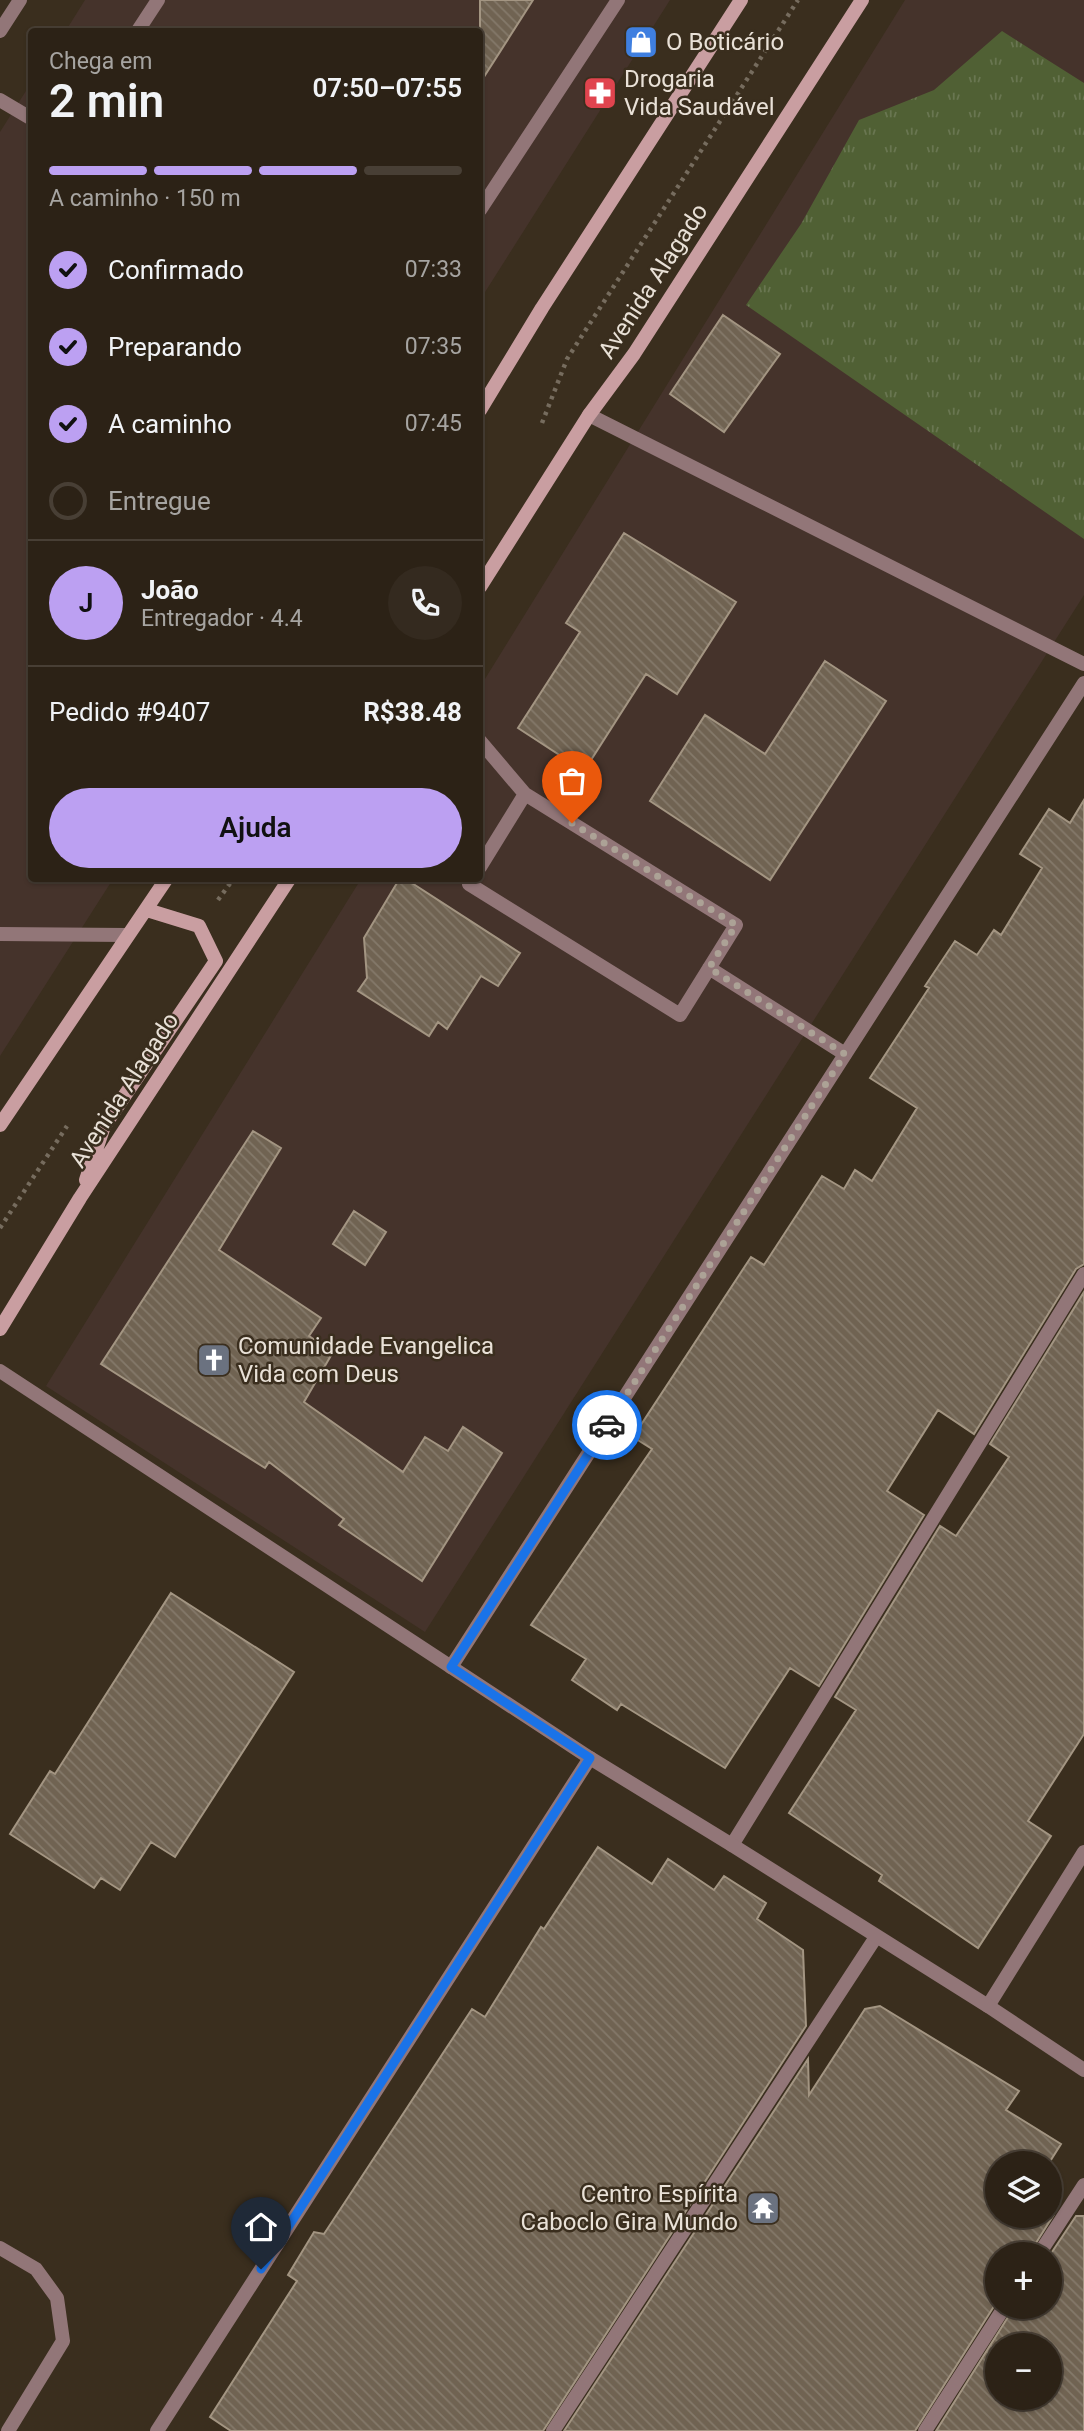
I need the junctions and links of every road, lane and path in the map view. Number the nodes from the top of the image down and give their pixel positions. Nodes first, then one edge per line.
1 (20, 0) edge
2 (158, 0) edge
3 (618, 0) edge
4 (741, 0) edge
5 (798, 0) edge
6 (862, 0) edge
7 (140, 28) edge
8 (0, 31) edge
9 (0, 100) edge
10 (28, 117) edge
11 (483, 205) edge
12 (483, 405) edge
13 (589, 415) junction
14 (538, 434) dead end
15 (483, 582) edge
16 (1084, 664) edge
17 (1084, 683) edge
18 (483, 745) edge
19 (525, 794) junction
20 (483, 862) edge
21 (164, 882) edge
22 (287, 882) edge
23 (470, 882) edge
24 (147, 910) junction
25 (0, 934) edge
26 (127, 935) junction
27 (709, 968) junction
28 (845, 1054) junction
29 (0, 1125) edge
30 (80, 1198) junction
31 (1084, 1274) edge
32 (0, 1329) edge
33 (0, 1371) edge
34 (451, 1667) junction
35 (590, 1758) junction
36 (732, 1845) junction
37 (1084, 1852) edge
38 (876, 1937) junction
39 (988, 2006) junction
40 (1084, 2070) edge
41 (1084, 2185) edge
42 (1048, 2242) edge
43 (0, 2248) edge
44 (997, 2319) edge
45 (8, 2431) edge
46 (157, 2431) edge
47 (553, 2431) edge
48 (925, 2431) edge

1 - 8 street
2 - 7 street
3 - 11 street
4 - 12 main road
5 - 14 path
6 - 13 main road, Avenida Alagado
9 - 10 street
13 - 15 main road, Avenida Alagado
13 - 16 street
17 - 28 street
18 - 19 street
19 - 20 street
19 - 27 street
21 - 24 main road
22 - 30 main road, Avenida Alagado
23 - 27 street
24 - 26 main road
24 - 30 main road
25 - 26 street
26 - 29 main road
27 - 28 street
28 - 34 street
30 - 32 main road, Avenida Alagado
31 - 36 street
33 - 34 street
34 - 35 street
35 - 36 street
35 - 46 street
36 - 38 street
37 - 39 street
38 - 39 street
38 - 47 street
39 - 40 street
41 - 42 street
43 - 45 street
44 - 48 street

